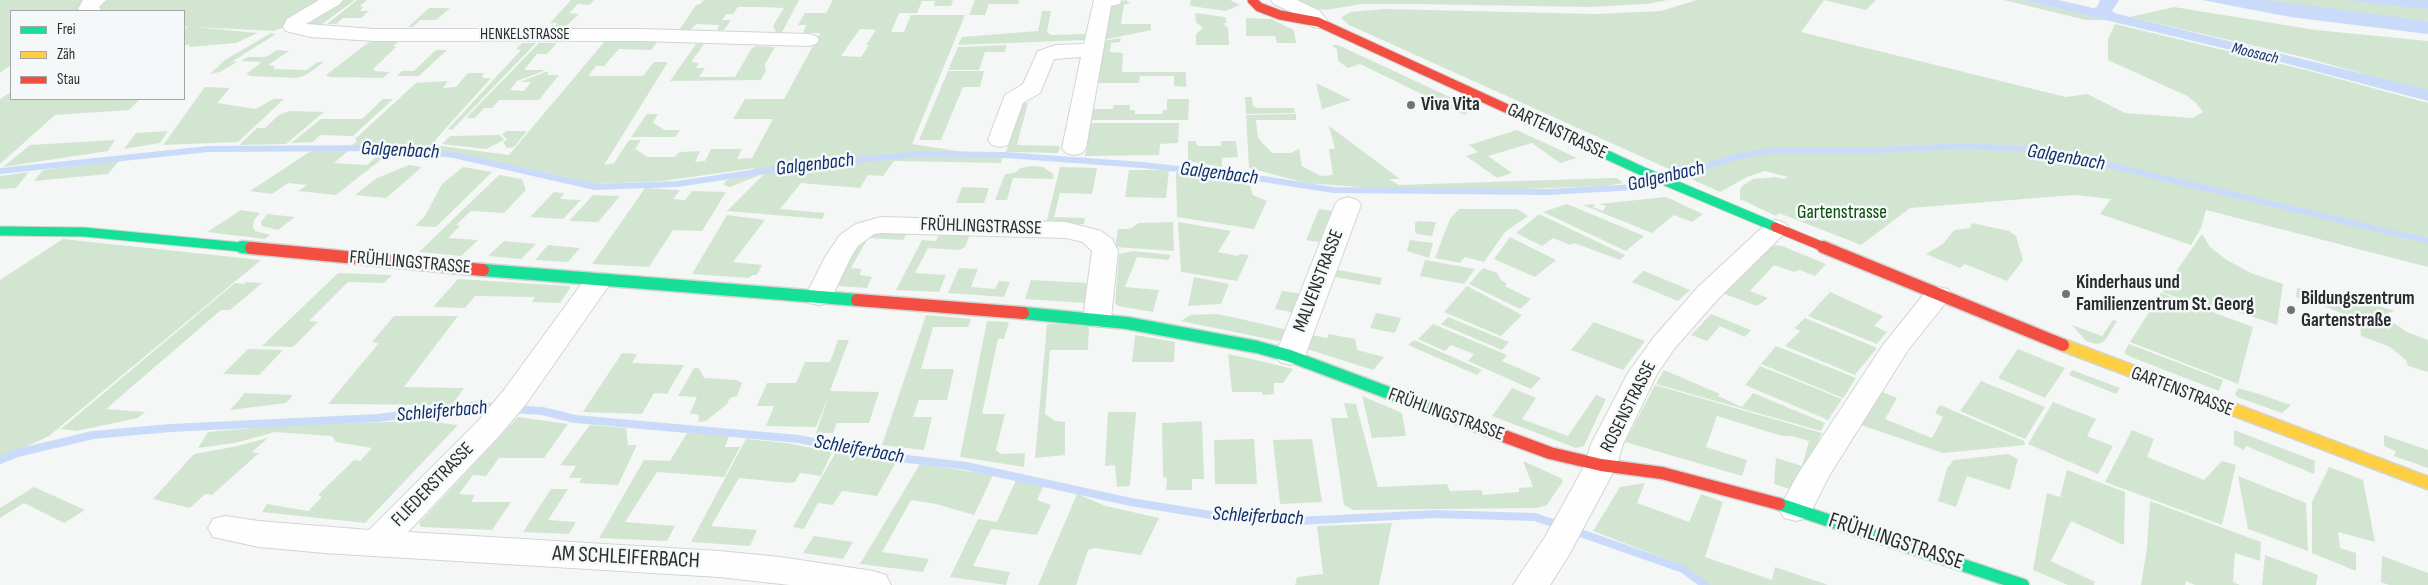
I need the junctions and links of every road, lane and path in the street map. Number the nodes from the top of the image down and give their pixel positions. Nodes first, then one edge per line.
1 (96, 0) edge
2 (333, 0) edge
3 (1112, 0) edge
4 (1252, 0) edge
5 (1281, 0) edge
6 (89, 10) edge
7 (1318, 22) junction
8 (809, 40) dead end
9 (1093, 50) junction
10 (1000, 140) dead end
11 (1074, 148) dead end
12 (1348, 205) dead end
13 (1776, 228) junction
14 (0, 231) edge
15 (598, 281) junction
16 (1938, 295) junction
17 (819, 297) junction
18 (1097, 318) junction
19 (1290, 356) junction
20 (1602, 465) junction
21 (2428, 483) edge
22 (1796, 509) junction
23 (225, 528) dead end
24 (378, 542) junction
25 (873, 585) edge
26 (1531, 585) edge
27 (2023, 585) edge

1 - 6 street
2 - 8 street, HENKELSTRASSE
3 - 9 street
4 - 7 street, GARTENSTRASSE
5 - 7 street, GARTENSTRASSE
7 - 13 street, GARTENSTRASSE
9 - 10 street
9 - 11 street
12 - 19 street, MALVENSTRASSE
13 - 16 street, GARTENSTRASSE
13 - 20 street, ROSENSTRASSE
14 - 15 street, FRÜHLINGSTRASSE
15 - 17 street, FRÜHLINGSTRASSE
15 - 24 street, FLIEDERSTRASSE
16 - 21 street, GARTENSTRASSE
16 - 22 street
17 - 18 street, FRÜHLINGSTRASSE
17 - 18 street, FRÜHLINGSTRASSE
18 - 19 street, FRÜHLINGSTRASSE
19 - 20 street, FRÜHLINGSTRASSE
20 - 22 street, FRÜHLINGSTRASSE
20 - 26 street, ROSENSTRASSE
22 - 27 street, FRÜHLINGSTRASSE
23 - 24 street, FLIEDERSTRASSE
24 - 25 street, AM SCHLEIFERBACH

